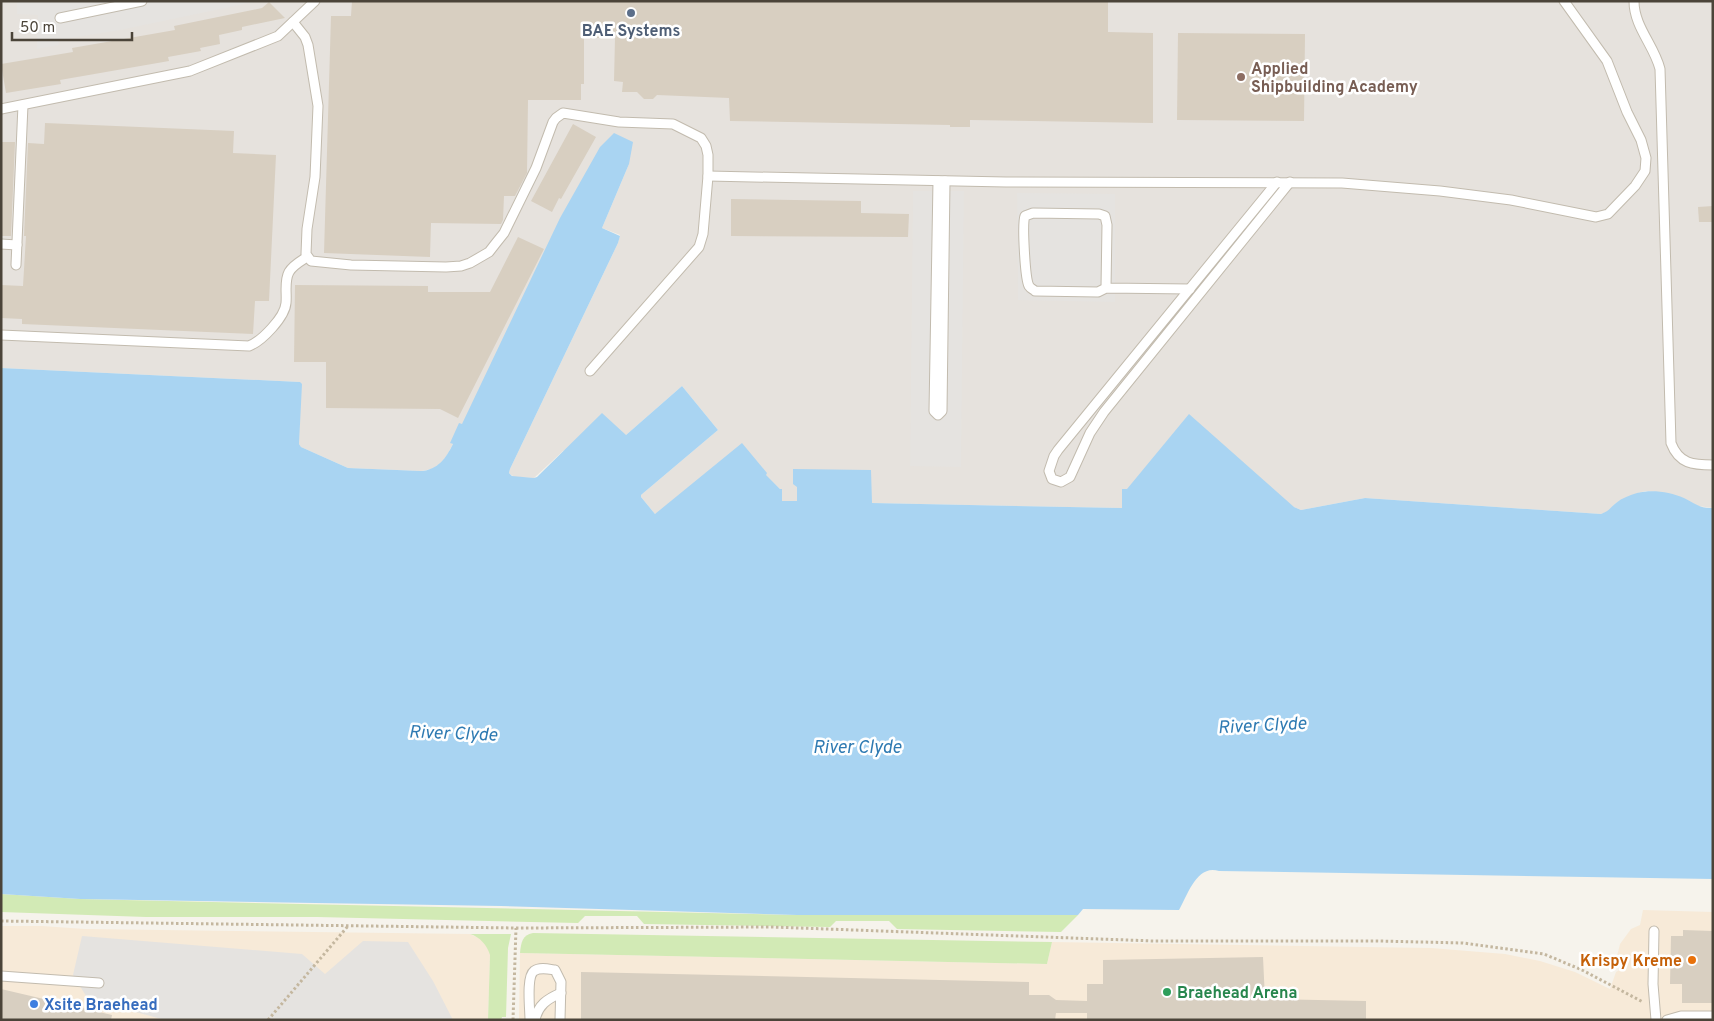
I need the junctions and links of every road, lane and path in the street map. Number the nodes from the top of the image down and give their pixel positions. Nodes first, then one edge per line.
1 (142, 1) edge
2 (315, 1) edge
3 (1564, 1) edge
4 (1634, 1) edge
5 (60, 18) dead end
6 (293, 22) junction
7 (23, 105) junction
8 (1, 109) edge
9 (708, 176) junction
10 (942, 181) junction
11 (1276, 182) junction
12 (1290, 182) junction
13 (1, 244) edge
14 (17, 245) junction
15 (307, 257) junction
16 (16, 265) dead end
17 (1106, 288) junction
18 (1190, 290) junction
19 (1, 335) edge
20 (590, 371) dead end
21 (1713, 465) edge
22 (1, 921) edge
23 (348, 925) junction
24 (516, 928) junction
25 (1654, 931) dead end
26 (1, 976) edge
27 (100, 983) dead end
28 (560, 993) junction
29 (1654, 1008) junction
30 (1713, 1016) edge
31 (268, 1020) edge
32 (513, 1020) edge
33 (530, 1020) edge
34 (534, 1020) edge
35 (560, 1020) edge
36 (1656, 1020) edge
37 (1667, 1020) edge

1 - 5 lane
2 - 6 lane
3 - 12 lane
4 - 21 lane
6 - 7 lane
6 - 15 lane
7 - 8 lane
7 - 14 lane
9 - 10 lane
9 - 15 lane
9 - 20 lane
10 - 10 lane
10 - 11 lane
11 - 12 lane
11 - 18 lane
12 - 18 lane
13 - 14 lane
14 - 16 lane
15 - 19 lane
17 - 17 lane
17 - 18 lane
22 - 23 path
23 - 24 path
23 - 31 path
24 - 29 path
24 - 32 path
25 - 29 lane
26 - 27 lane
28 - 33 lane
28 - 34 lane
28 - 35 lane
29 - 36 lane
30 - 37 lane

